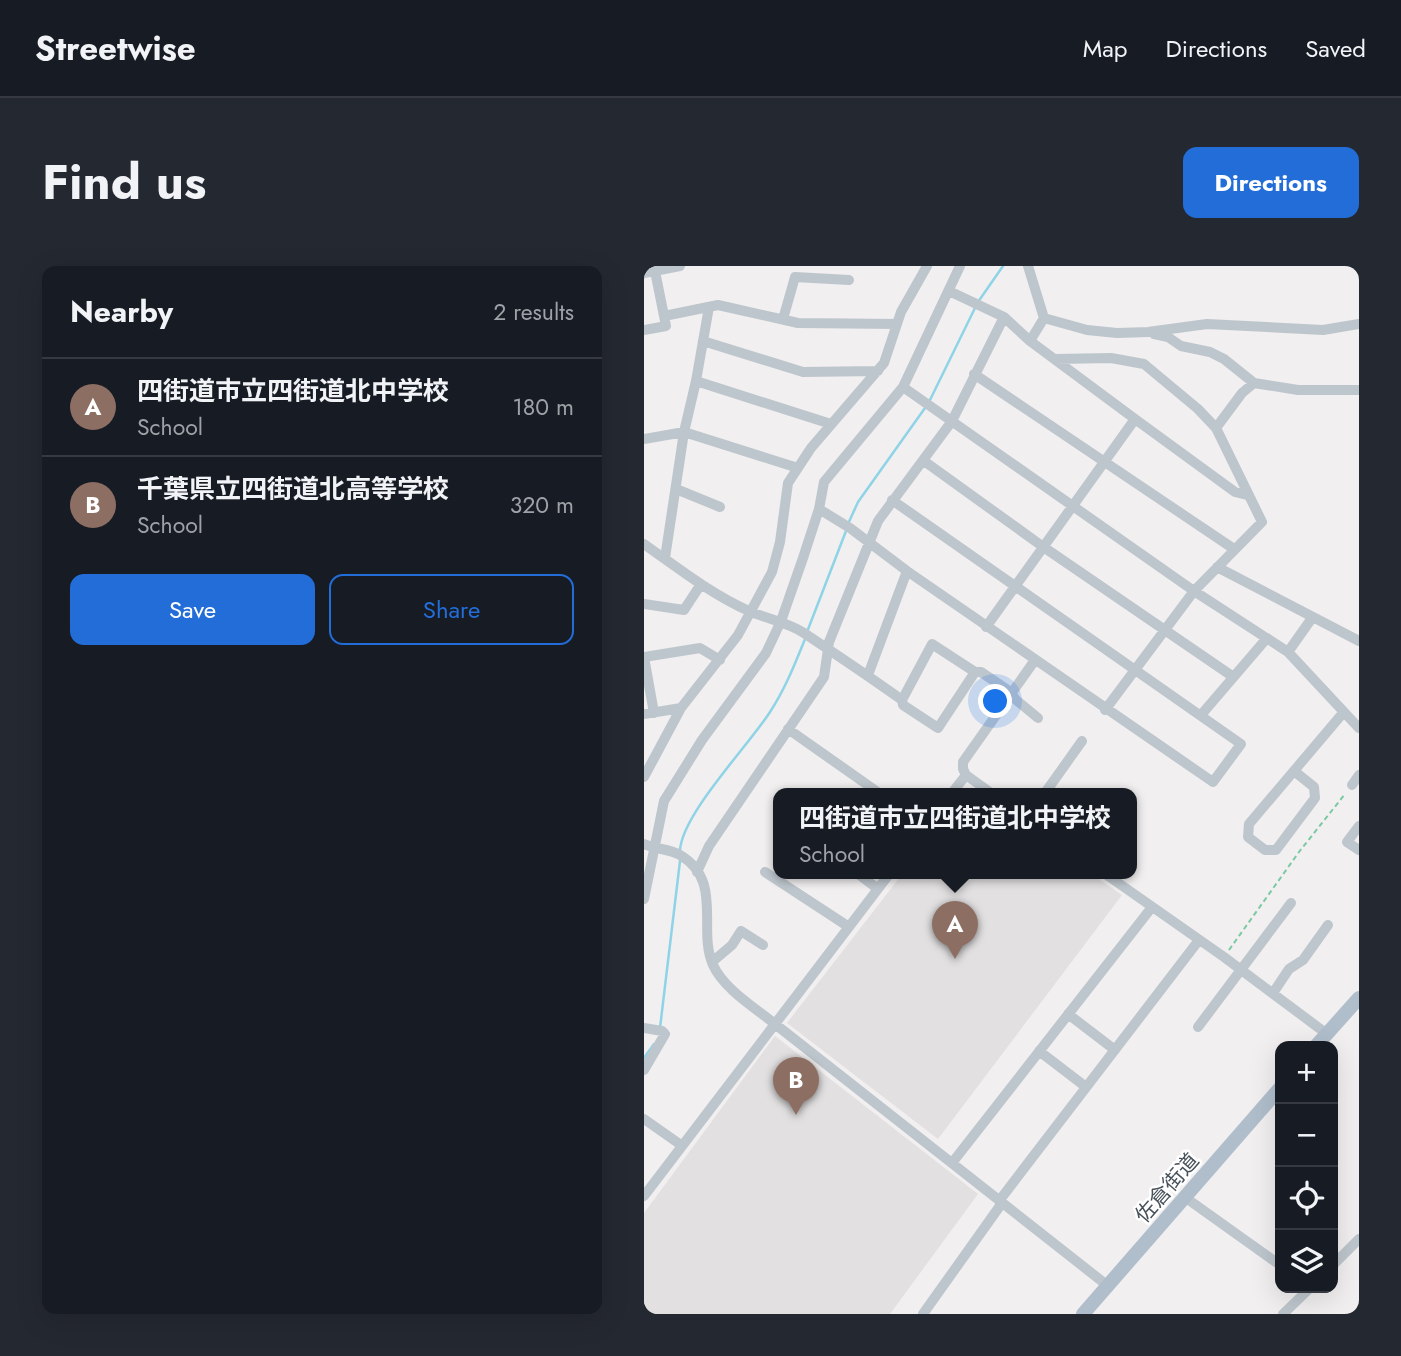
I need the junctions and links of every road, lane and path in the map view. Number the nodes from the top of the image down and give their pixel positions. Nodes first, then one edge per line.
1 (680, 266) edge
2 (927, 266) edge
3 (960, 266) edge
4 (1028, 266) edge
5 (796, 271) edge
6 (650, 272) edge
7 (849, 279) dead end
8 (949, 291) junction
9 (709, 307) junction
10 (664, 316) junction
11 (1004, 317) junction
12 (1044, 317) junction
13 (783, 319) junction
14 (897, 324) junction
15 (1359, 324) edge
16 (644, 330) edge
17 (1148, 332) junction
18 (703, 341) junction
19 (1030, 341) junction
20 (1055, 359) junction
21 (878, 371) junction
22 (974, 374) junction
23 (696, 381) junction
24 (1254, 383) junction
25 (903, 387) junction
26 (1359, 390) edge
27 (1135, 419) junction
28 (952, 421) junction
29 (831, 424) junction
30 (1216, 428) junction
31 (684, 432) junction
32 (644, 439) edge
33 (923, 461) junction
34 (1106, 461) junction
35 (797, 468) junction
36 (676, 489) junction
37 (1247, 495) junction
38 (892, 500) junction
39 (1073, 505) junction
40 (720, 507) dead end
41 (819, 509) junction
42 (869, 541) junction
43 (644, 544) edge
44 (1042, 547) junction
45 (1234, 549) junction
46 (665, 558) junction
47 (1217, 566) junction
48 (907, 571) junction
49 (701, 584) junction
50 (1013, 586) junction
51 (1195, 591) junction
52 (644, 604) edge
53 (749, 611) junction
54 (1312, 618) junction
55 (781, 621) junction
56 (986, 626) junction
57 (1164, 629) junction
58 (1267, 638) junction
59 (1359, 641) edge
60 (828, 650) junction
61 (1288, 652) junction
62 (720, 660) junction
63 (1035, 660) junction
64 (1136, 670) junction
65 (975, 672) junction
66 (868, 675) junction
67 (1232, 676) junction
68 (1012, 693) junction
69 (902, 700) junction
70 (681, 708) junction
71 (1105, 710) junction
72 (649, 713) edge
73 (1343, 713) junction
74 (1201, 715) junction
75 (1038, 718) dead end
76 (1359, 728) edge
77 (788, 729) junction
78 (1082, 741) dead end
79 (1294, 771) junction
80 (966, 775) junction
81 (1359, 775) edge
82 (644, 777) edge
83 (1352, 785) joint
84 (872, 788) edge
85 (956, 788) edge
86 (983, 788) edge
87 (1049, 788) edge
88 (1359, 826) edge
89 (649, 847) edge
90 (1359, 850) edge
91 (697, 872) junction
92 (765, 872) dead end
93 (773, 877) edge
94 (776, 879) edge
95 (865, 879) edge
96 (886, 879) edge
97 (1112, 879) edge
98 (878, 889) junction
99 (644, 899) edge
100 (1291, 903) dead end
101 (1152, 907) junction
102 (1328, 925) dead end
103 (849, 927) junction
104 (1199, 940) junction
105 (763, 945) dead end
106 (1224, 957) junction
107 (712, 962) junction
108 (1241, 970) junction
109 (1273, 993) junction
110 (1359, 998) edge
111 (1068, 1014) junction
112 (775, 1024) junction
113 (1198, 1027) dead end
114 (644, 1028) edge
115 (1327, 1034) junction
116 (1321, 1041) edge
117 (1039, 1051) junction
118 (1115, 1051) junction
119 (644, 1070) edge
120 (1086, 1087) junction
121 (1275, 1094) edge
122 (644, 1119) edge
123 (681, 1145) junction
124 (952, 1163) junction
125 (644, 1196) edge
126 (1186, 1198) junction
127 (1001, 1202) junction
128 (1359, 1239) edge
129 (1338, 1260) edge
130 (1275, 1261) edge
131 (1108, 1286) junction
132 (1305, 1293) edge
133 (923, 1314) edge
134 (1083, 1314) edge
135 (1283, 1314) edge

1 - 6 street
2 - 14 street
3 - 8 street
4 - 12 street
5 - 7 street
5 - 13 street
6 - 10 street
8 - 11 street
8 - 25 street
9 - 10 street
9 - 13 street
9 - 18 street
10 - 16 street
11 - 19 street
11 - 22 street
12 - 17 street
12 - 19 street
13 - 14 street
14 - 21 street
15 - 17 street
17 - 24 street
18 - 21 street
18 - 23 street
19 - 20 street
20 - 27 street
20 - 30 street
21 - 29 street
22 - 28 street
22 - 34 street
23 - 29 street
23 - 31 street
24 - 26 street
24 - 30 street
25 - 28 street
25 - 41 street
27 - 34 street
27 - 37 street
28 - 33 street
28 - 39 street
29 - 35 street
30 - 37 street
31 - 32 street
31 - 35 street
31 - 36 street
33 - 38 street
33 - 44 street
34 - 39 street
34 - 45 street
35 - 53 street
36 - 40 street
36 - 46 street
37 - 45 street
38 - 42 street
38 - 50 street
39 - 44 street
39 - 51 street
41 - 42 street
41 - 55 street
42 - 48 street
42 - 60 street
43 - 46 street
44 - 50 street
44 - 57 street
45 - 47 street
46 - 49 street
47 - 51 street
47 - 54 street
48 - 56 street
48 - 66 street
49 - 52 street
49 - 53 street
50 - 56 street
50 - 64 street
51 - 57 street
51 - 58 street
53 - 55 street
53 - 62 street
54 - 59 street
54 - 61 street
55 - 60 street
55 - 89 street
56 - 63 street
57 - 64 street
57 - 67 street
58 - 61 street
58 - 67 street
60 - 66 street
60 - 77 street
61 - 73 street
62 - 70 street
62 - 72 street
63 - 68 street
63 - 71 street
64 - 71 street
64 - 74 street
65 - 68 street
65 - 69 street
65 - 69 street
66 - 69 street
67 - 74 street
68 - 75 street
68 - 80 street
70 - 72 street
70 - 82 street
71 - 74 street
73 - 76 street
73 - 79 street
77 - 84 street
77 - 91 street
78 - 87 street
79 - 79 street
80 - 85 street
80 - 86 street
81 - 83 street
83 - 106 path
88 - 90 street
89 - 91 street
89 - 99 street
91 - 107 street
92 - 93 street
94 - 103 street
95 - 98 street
96 - 98 street
97 - 101 street
98 - 103 street
100 - 108 street
101 - 104 street
101 - 111 street
102 - 109 street
103 - 112 street
104 - 106 street
104 - 118 street
105 - 107 street
106 - 108 street
107 - 112 street
108 - 109 street
108 - 113 street
109 - 115 street
110 - 115 main road
111 - 117 street
111 - 118 street
112 - 123 street
112 - 124 street
114 - 119 street
115 - 116 main road
117 - 120 street
117 - 124 street
118 - 120 street
120 - 127 street
121 - 126 main road, 佐倉街道
122 - 123 street
123 - 125 street
124 - 127 street
126 - 130 street
126 - 131 main road, 佐倉街道
127 - 131 street
127 - 133 street
128 - 129 street
131 - 134 main road, 佐倉街道
132 - 135 street

